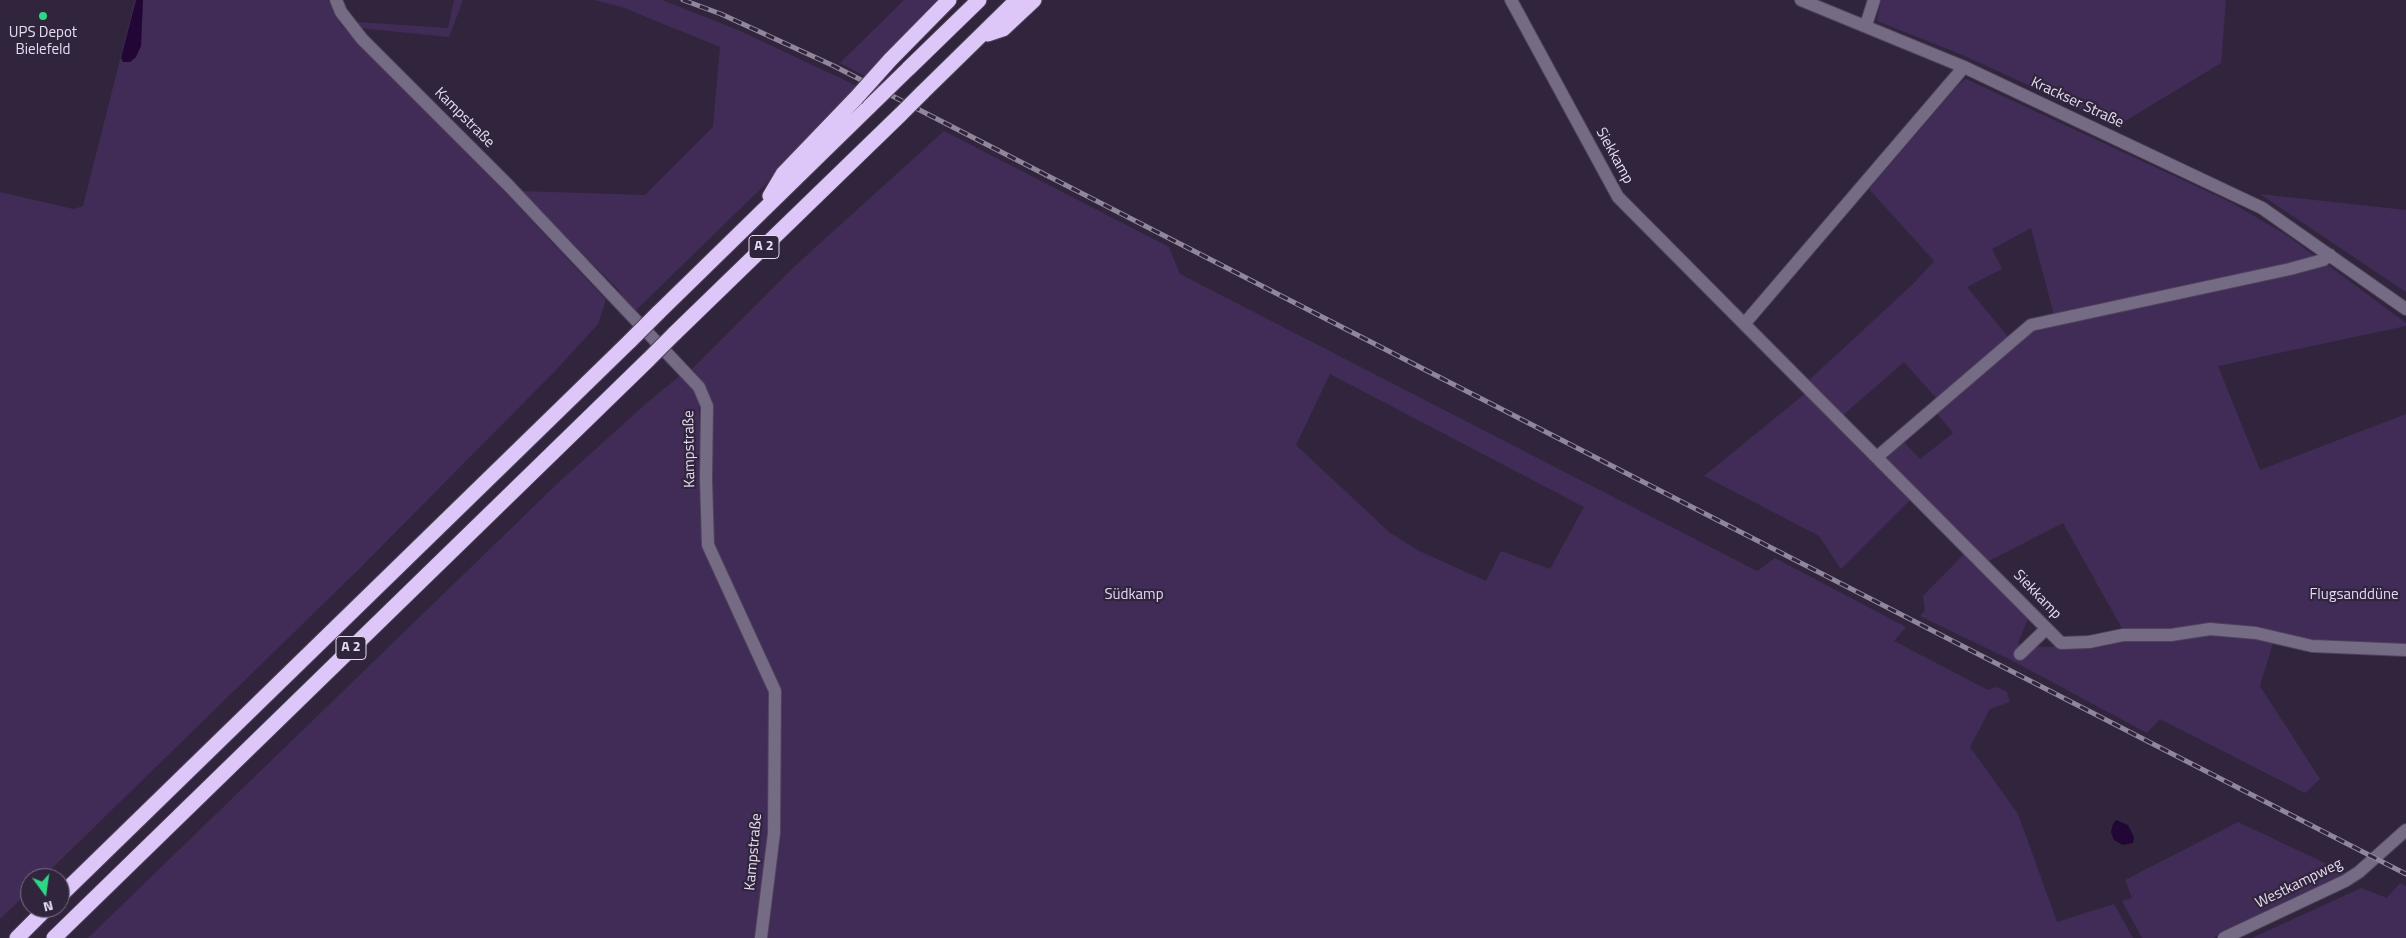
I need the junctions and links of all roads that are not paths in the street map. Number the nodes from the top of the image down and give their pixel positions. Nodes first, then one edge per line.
1 (336, 0) edge
2 (949, 0) edge
3 (979, 0) edge
4 (1017, 0) edge
5 (1034, 0) edge
6 (1511, 0) edge
7 (1801, 0) edge
8 (1874, 0) edge
9 (1866, 25) junction
10 (980, 37) junction
11 (1964, 67) junction
12 (760, 213) junction
13 (2330, 255) junction
14 (2406, 309) edge
15 (1745, 322) junction
16 (1877, 457) junction
17 (2046, 629) junction
18 (2406, 650) edge
19 (2020, 654) dead end
20 (2406, 830) edge
21 (70, 886) edge
22 (37, 918) edge
23 (16, 938) edge
24 (54, 938) edge
25 (761, 938) edge
26 (2224, 938) edge

1 - 25 street, Kampstraße
2 - 12 highway, bridge
3 - 12 highway, A 2, bridge
4 - 10 highway, A 2
5 - 10 highway
6 - 15 street, Siekkamp
7 - 9 street, Krackser Straße
8 - 9 street
9 - 11 street, Krackser Straße
10 - 24 highway, A 2, bridge
11 - 13 street, Krackser Straße
11 - 15 street
12 - 21 highway, A 2, bridge
13 - 14 street, Krackser Straße
13 - 16 street
15 - 16 street, Siekkamp
16 - 17 street, Siekkamp
17 - 18 street, Siekkamp
17 - 19 street
20 - 26 street, Westkampweg
22 - 23 highway

